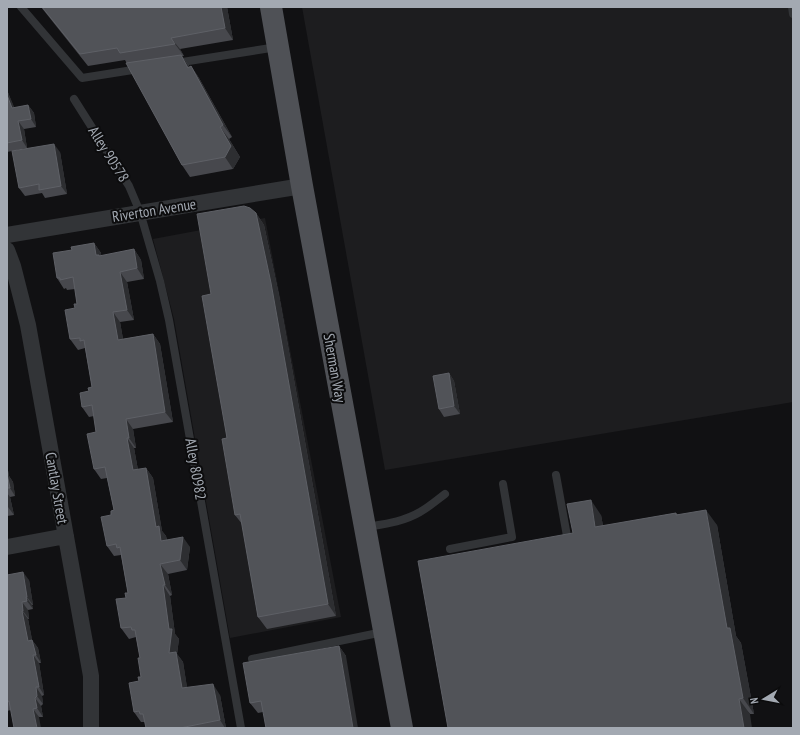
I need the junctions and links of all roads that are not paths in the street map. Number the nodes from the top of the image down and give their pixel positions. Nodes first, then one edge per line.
1 (21, 7) edge
2 (271, 7) edge
3 (792, 7) edge
4 (793, 14) edge
5 (278, 47) junction
6 (166, 65) edge
7 (151, 67) edge
8 (74, 99) dead end
9 (302, 186) junction
10 (140, 212) junction
11 (7, 235) edge
12 (7, 250) edge
13 (556, 475) dead end
14 (503, 484) dead end
15 (445, 494) dead end
16 (365, 527) junction
17 (66, 536) junction
18 (567, 536) edge
19 (7, 547) edge
20 (450, 549) dead end
21 (384, 632) junction
22 (252, 659) dead end
23 (91, 728) edge
24 (241, 728) edge
25 (402, 728) edge

1 - 7 lane
2 - 5 main road, Sherman Way
3 - 4 lane
5 - 6 lane
5 - 9 main road, Sherman Way
8 - 10 lane, Alley 90578
9 - 10 street, Riverton Avenue
9 - 16 main road, Sherman Way
10 - 11 street, Riverton Avenue
10 - 24 lane, Alley 80982
12 - 17 street, Cantlay Street
13 - 18 lane
14 - 20 lane
15 - 16 lane
16 - 21 main road, Sherman Way
17 - 19 street
17 - 23 street, Cantlay Street
21 - 22 lane
21 - 25 main road, Sherman Way

